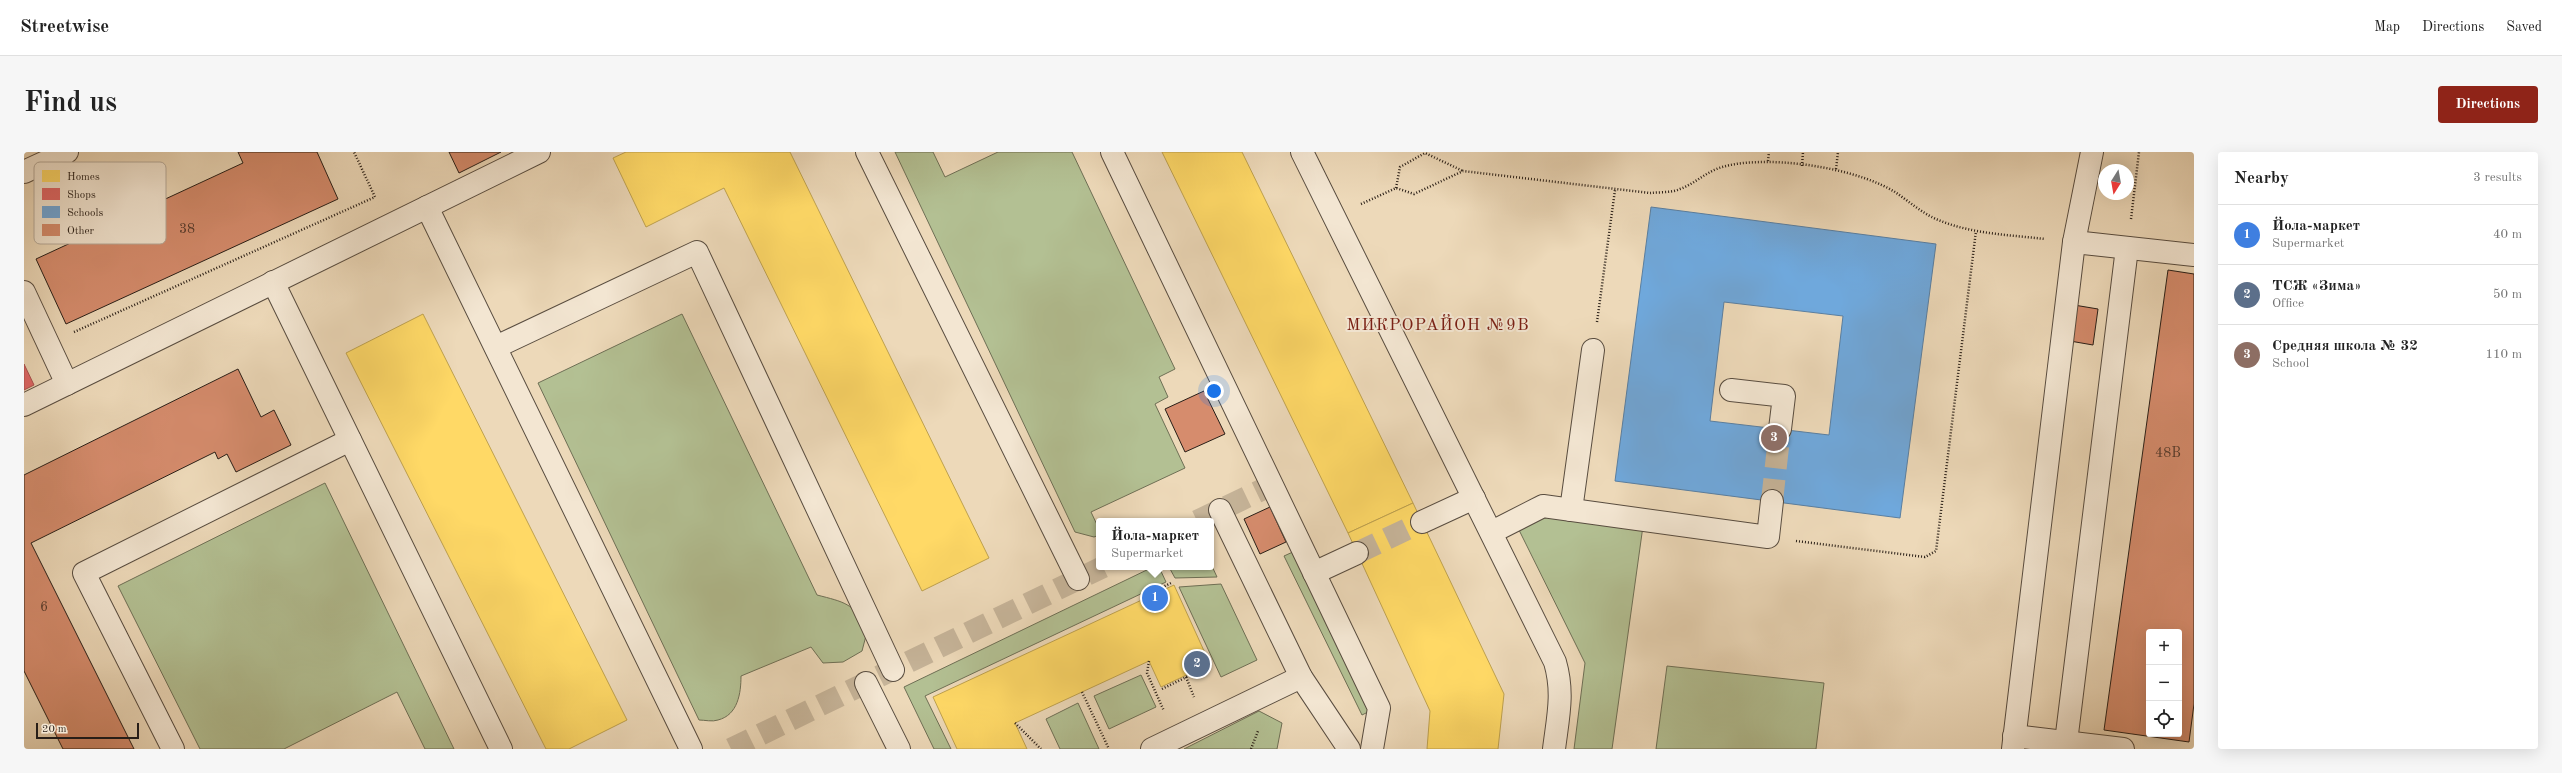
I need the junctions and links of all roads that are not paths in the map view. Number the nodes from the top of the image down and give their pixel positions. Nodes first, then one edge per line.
1 (67, 152) edge
2 (538, 152) edge
3 (867, 152) edge
4 (1112, 152) edge
5 (1302, 152) edge
6 (2092, 152) edge
7 (46, 162) edge
8 (34, 167) edge
9 (24, 172) edge
10 (428, 206) junction
11 (2074, 242) junction
12 (2127, 248) junction
13 (2194, 255) edge
14 (273, 282) junction
15 (24, 292) edge
16 (496, 347) junction
17 (1593, 350) road end
18 (67, 384) junction
19 (1731, 390) dead end
20 (24, 405) edge
21 (1780, 429) tunnel mouth
22 (350, 440) junction
23 (1474, 498) junction
24 (1772, 501) tunnel mouth
25 (1220, 510) dead end
26 (1570, 510) junction
27 (1422, 522) tunnel mouth
28 (1492, 532) junction
29 (1357, 553) tunnel mouth
30 (1314, 573) junction
31 (1078, 579) dead end
32 (893, 670) dead end
33 (1301, 677) junction
34 (866, 683) dead end
35 (2014, 742) edge
36 (2066, 742) junction
37 (173, 749) edge
38 (501, 749) edge
39 (691, 749) edge
40 (899, 749) edge
41 (1152, 749) edge
42 (1349, 749) edge
43 (1372, 749) edge
44 (1554, 749) edge
45 (2122, 749) edge

1 - 7 lane
2 - 10 lane
3 - 31 lane
4 - 30 lane
5 - 23 lane
6 - 11 lane
8 - 9 lane
10 - 14 lane
10 - 16 lane
11 - 12 lane
11 - 35 lane
12 - 13 lane
12 - 36 lane
14 - 18 lane
14 - 22 lane
15 - 18 lane
16 - 32 lane
16 - 39 lane
17 - 26 lane
18 - 20 lane
19 - 21 lane
22 - 37 lane
22 - 38 lane
23 - 27 lane
23 - 28 lane
24 - 26 lane
25 - 33 lane
26 - 28 lane
28 - 44 lane
29 - 30 lane
30 - 43 lane
33 - 41 lane
33 - 42 lane
34 - 40 lane
35 - 36 lane
36 - 45 lane

